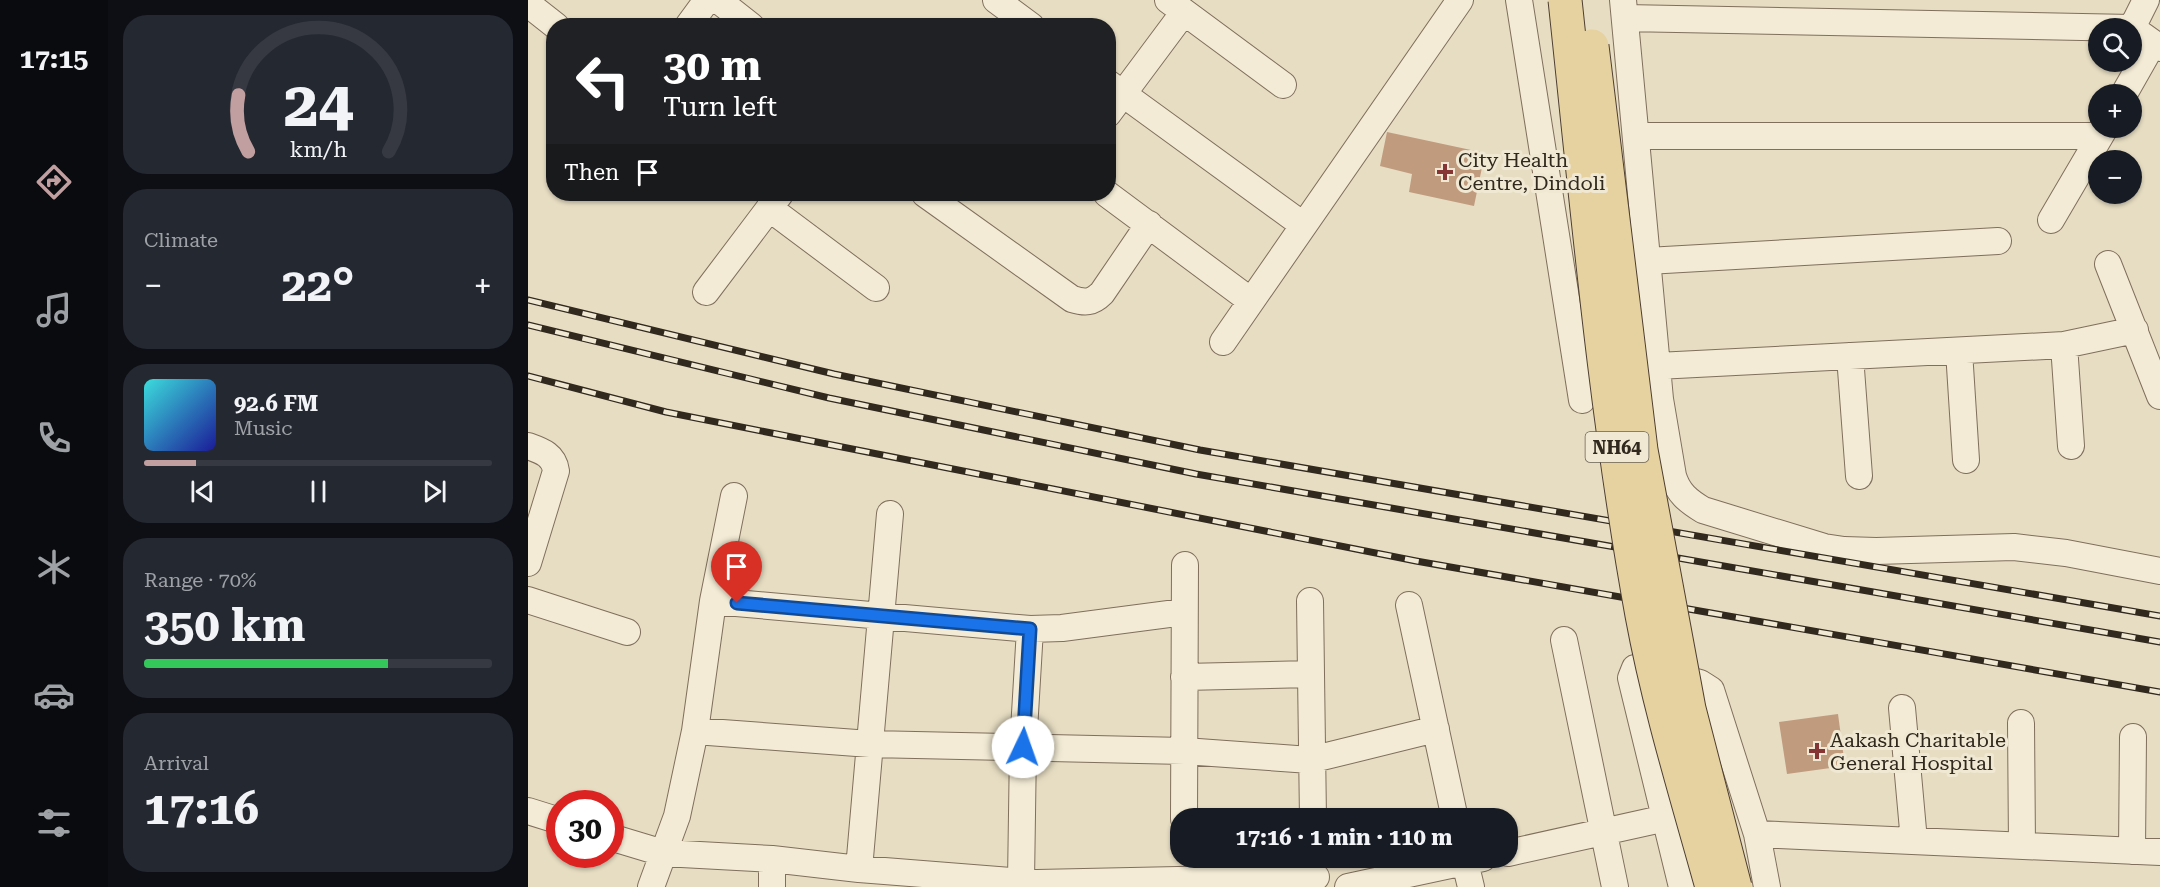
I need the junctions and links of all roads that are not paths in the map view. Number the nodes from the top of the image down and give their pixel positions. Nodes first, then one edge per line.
1 (707, 0) edge
2 (717, 0) edge
3 (996, 0) edge
4 (1460, 0) edge
5 (1519, 0) edge
6 (1565, 0) edge
7 (1587, 0) edge
8 (2146, 0) edge
9 (528, 4) edge
10 (1176, 6) edge
11 (1624, 9) edge
12 (546, 18) edge
13 (694, 18) edge
14 (741, 18) edge
15 (1020, 18) edge
16 (2137, 18) edge
17 (2088, 26) edge
18 (2142, 35) edge
19 (2157, 46) edge
20 (2131, 84) edge
21 (1283, 85) dead end
22 (1116, 88) edge
23 (2088, 132) edge
24 (1636, 136) junction
25 (2099, 138) edge
26 (1116, 200) edge
27 (774, 201) edge
28 (935, 201) edge
29 (2051, 220) dead end
30 (1149, 224) junction
31 (1303, 225) junction
32 (1998, 242) dead end
33 (1647, 261) junction
34 (2108, 264) dead end
35 (876, 288) dead end
36 (706, 292) dead end
37 (1251, 301) junction
38 (2135, 330) junction
39 (1222, 342) dead end
40 (2064, 345) junction
41 (1959, 351) junction
42 (1850, 356) junction
43 (1658, 366) junction
44 (2160, 396) edge
45 (1582, 400) dead end
46 (528, 446) edge
47 (2071, 446) dead end
48 (1966, 460) dead end
49 (1859, 476) dead end
50 (734, 496) dead end
51 (890, 514) dead end
52 (528, 563) edge
53 (1185, 565) dead end
54 (2160, 571) edge
55 (528, 600) edge
56 (714, 601) junction
57 (1310, 601) dead end
58 (1409, 605) dead end
59 (1184, 612) junction
60 (881, 617) junction
61 (1030, 629) junction
62 (627, 632) dead end
63 (1564, 640) dead end
64 (1310, 674) junction
65 (1184, 677) junction
66 (1902, 708) dead end
67 (2021, 723) dead end
68 (1436, 729) junction
69 (695, 731) junction
70 (2133, 737) dead end
71 (870, 744) junction
72 (1023, 747) junction
73 (1184, 752) junction
74 (1311, 760) junction
75 (1184, 808) edge
76 (1313, 808) edge
77 (1453, 808) edge
78 (528, 811) edge
79 (546, 817) edge
80 (1666, 818) junction
81 (1602, 832) junction
82 (1757, 834) junction
83 (624, 841) edge
84 (1914, 841) junction
85 (2022, 846) junction
86 (1518, 851) edge
87 (2132, 851) junction
88 (2160, 852) edge
89 (663, 853) junction
90 (772, 859) junction
91 (1431, 868) edge
92 (1470, 868) edge
93 (859, 869) junction
94 (1315, 874) edge
95 (1185, 875) edge
96 (901, 879) edge
97 (1021, 881) junction
98 (651, 887) edge
99 (772, 887) edge
100 (1348, 887) edge
101 (1471, 887) edge
102 (1615, 887) edge
103 (1682, 887) edge
104 (1712, 887) edge
105 (1735, 887) edge
106 (1767, 887) edge

1 - 13 street
2 - 14 street
3 - 15 street
4 - 31 street
5 - 45 street
6 - 104 main road, NH64, bridge
7 - 105 main road, NH64, bridge
8 - 16 street
9 - 12 street
10 - 21 street
10 - 22 street
11 - 17 street
11 - 24 street
18 - 19 street
19 - 20 street
22 - 31 street
23 - 24 street
24 - 33 street
25 - 29 street
26 - 30 street
27 - 35 street
27 - 36 street
28 - 30 street
30 - 37 street
31 - 37 street
32 - 33 street
33 - 43 street
34 - 38 street
37 - 39 street
38 - 40 street
38 - 44 street
40 - 41 street
40 - 47 street
41 - 42 street
41 - 48 street
42 - 43 street
42 - 49 street
43 - 54 street
46 - 52 street
50 - 56 street
51 - 60 street
53 - 59 street
55 - 62 street
56 - 60 street
56 - 69 street
57 - 64 street
58 - 68 street
59 - 61 street
59 - 65 street
60 - 61 street
60 - 71 street
61 - 72 street
63 - 81 street
64 - 65 street
64 - 74 street
65 - 73 street
66 - 84 street
67 - 85 street
68 - 74 street
68 - 77 street
69 - 71 street
69 - 89 street
70 - 87 street
71 - 72 street
71 - 93 street
72 - 73 street
72 - 97 street
73 - 74 street
73 - 75 street
74 - 76 street
78 - 79 street
80 - 81 street
80 - 82 street
80 - 103 street
81 - 86 street
81 - 102 street
82 - 84 street
82 - 106 street
83 - 89 street
84 - 85 street
85 - 87 street
87 - 88 street
89 - 90 street
89 - 98 street
90 - 93 street
90 - 99 street
91 - 100 street
92 - 101 street
93 - 96 street
94 - 95 street
95 - 97 street
96 - 97 street

